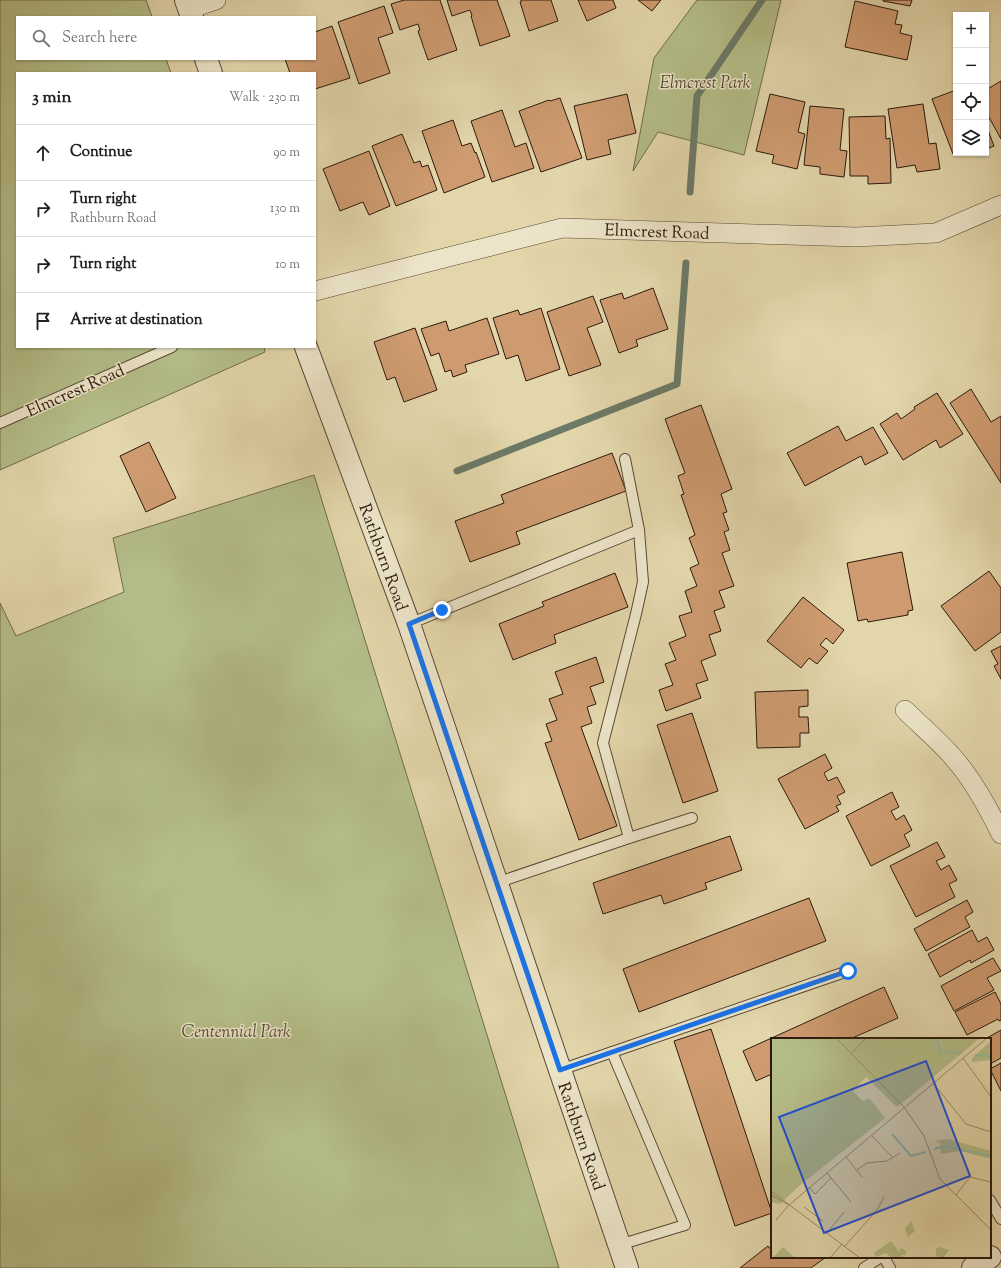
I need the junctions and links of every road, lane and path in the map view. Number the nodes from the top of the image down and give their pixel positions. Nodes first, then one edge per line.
1 (216, 0) edge
2 (189, 9) edge
3 (206, 60) edge
4 (211, 72) edge
5 (1001, 205) edge
6 (316, 292) edge
7 (170, 348) edge
8 (306, 348) edge
9 (0, 423) edge
10 (625, 459) dead end
11 (640, 530) junction
12 (409, 624) junction
13 (905, 710) dead end
14 (692, 818) dead end
15 (1001, 834) edge
16 (629, 838) junction
17 (496, 883) junction
18 (848, 971) dead end
19 (612, 1052) junction
20 (560, 1070) junction
21 (991, 1202) edge
22 (1001, 1219) edge
23 (619, 1245) junction
24 (1001, 1250) edge
25 (991, 1256) edge
26 (879, 1258) edge
27 (885, 1258) edge
28 (988, 1258) edge
29 (627, 1268) edge
30 (864, 1268) edge
31 (890, 1268) edge
32 (973, 1268) edge

1 - 2 street
3 - 4 street
5 - 6 street, Elmcrest Road
7 - 9 lane, Elmcrest Road
8 - 12 street, Rathburn Road
10 - 11 lane
11 - 12 lane
11 - 16 lane
12 - 17 street, Rathburn Road
13 - 15 street
14 - 16 lane
16 - 17 lane
17 - 20 street, Rathburn Road
18 - 19 lane
19 - 20 lane
19 - 23 lane
20 - 23 street, Rathburn Road
21 - 22 lane
23 - 29 street, Rathburn Road
24 - 25 street
26 - 30 lane
27 - 31 lane
28 - 32 street

